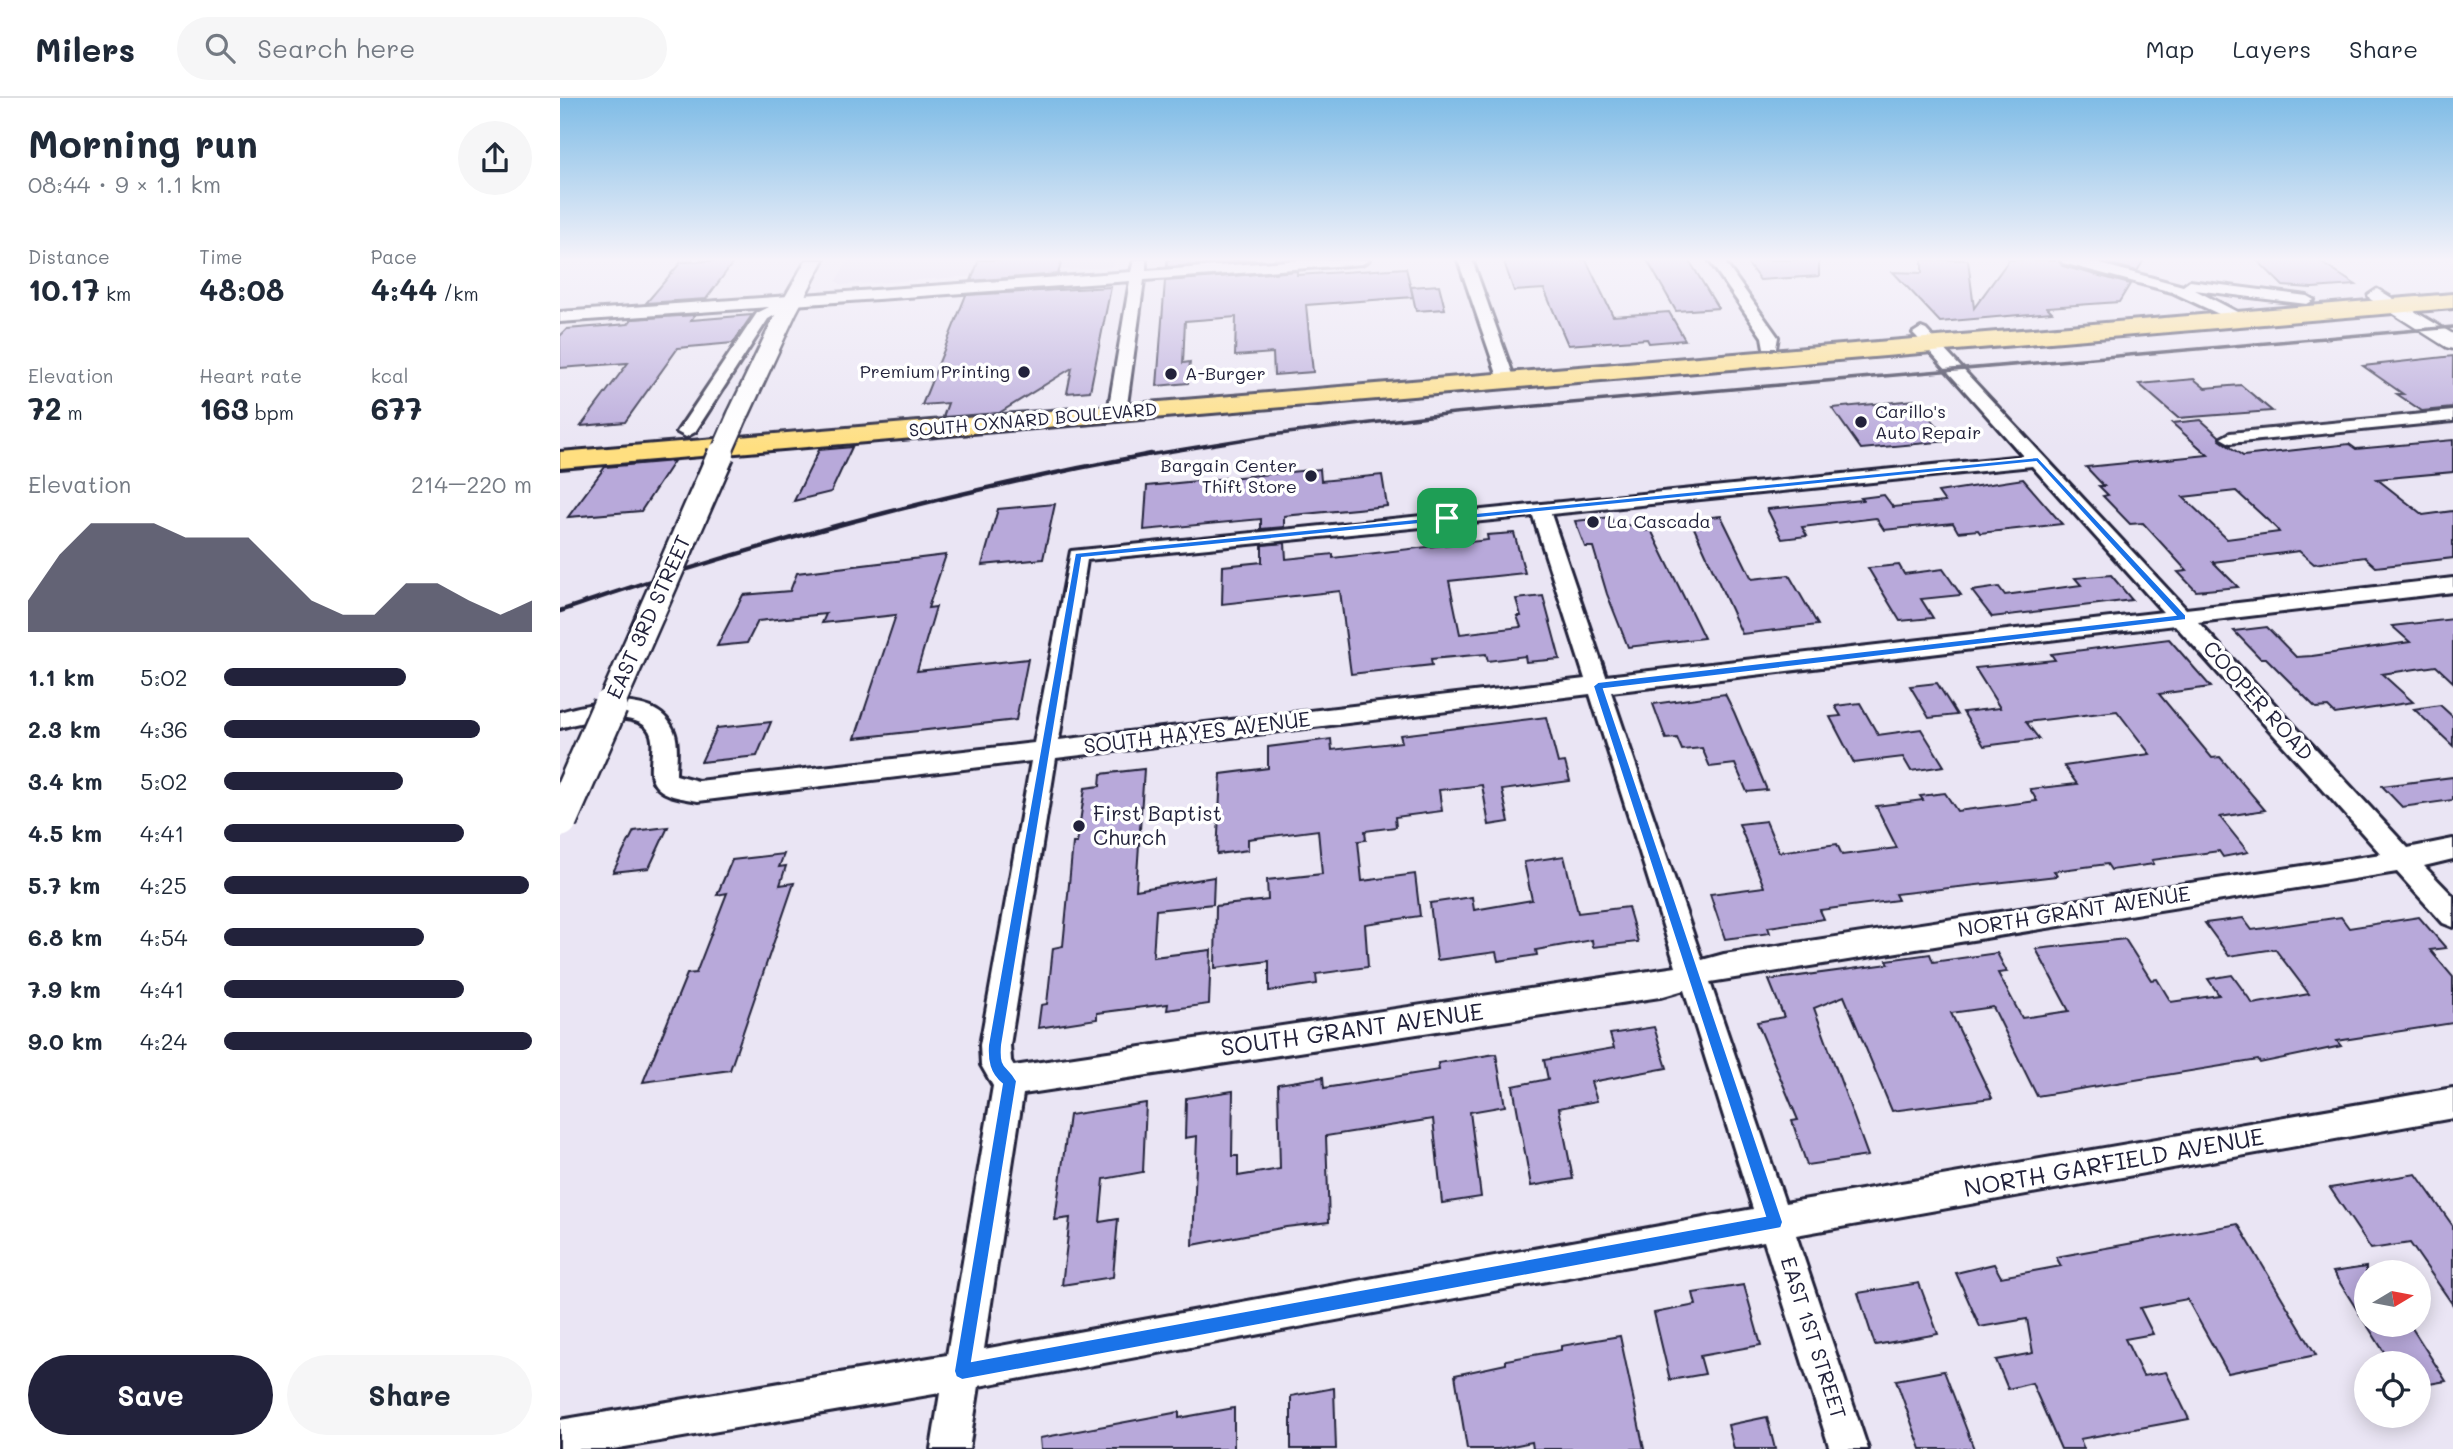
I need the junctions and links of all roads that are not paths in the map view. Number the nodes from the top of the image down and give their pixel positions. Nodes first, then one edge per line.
1 (757, 323) edge
2 (782, 323) edge
3 (1131, 323) edge
4 (1487, 323) edge
5 (1760, 323) edge
6 (2113, 323) edge
7 (2421, 323) edge
8 (1927, 339) junction
9 (2453, 343) edge
10 (1768, 352) junction
11 (1504, 373) junction
12 (1118, 406) junction
13 (2453, 416) edge
14 (686, 432) junction
15 (2230, 438) dead end
16 (560, 442) edge
17 (560, 460) edge
18 (2038, 460) junction
19 (1541, 509) junction
20 (2453, 585) edge
21 (2183, 617) junction
22 (1598, 686) junction
23 (560, 720) edge
24 (1045, 750) junction
25 (560, 820) edge
26 (2453, 849) edge
27 (2402, 859) junction
28 (2453, 915) edge
29 (1693, 973) junction
30 (1009, 1081) junction
31 (2453, 1103) edge
32 (1775, 1222) junction
33 (962, 1371) junction
34 (560, 1439) edge
35 (950, 1449) edge
36 (1849, 1449) edge

1 - 14 street
2 - 25 street, EAST 3RD STREET, bridge
3 - 12 street
4 - 11 street
5 - 10 street
6 - 8 main road, SOUTH OXNARD BOULEVARD
7 - 9 street
8 - 10 main road, SOUTH OXNARD BOULEVARD
8 - 18 street, COOPER ROAD
10 - 11 main road, SOUTH OXNARD BOULEVARD
11 - 12 main road, SOUTH OXNARD BOULEVARD
12 - 14 main road, SOUTH OXNARD BOULEVARD
12 - 17 main road, SOUTH OXNARD BOULEVARD
13 - 15 street
14 - 16 main road, SOUTH OXNARD BOULEVARD
18 - 19 street
18 - 21 street, COOPER ROAD
19 - 22 street, EAST 1ST STREET
19 - 24 street
20 - 21 street, SOUTH HAYES AVENUE
21 - 22 street, SOUTH HAYES AVENUE
21 - 27 street, COOPER ROAD
22 - 24 street, SOUTH HAYES AVENUE
22 - 29 street, EAST 1ST STREET
23 - 24 street, SOUTH HAYES AVENUE
24 - 30 street
26 - 27 street, NORTH GRANT AVENUE
27 - 28 street, COOPER ROAD
27 - 29 street, NORTH GRANT AVENUE
29 - 30 street, SOUTH GRANT AVENUE
29 - 32 street, EAST 1ST STREET
30 - 33 street
31 - 32 street, NORTH GARFIELD AVENUE
32 - 33 street, NORTH GARFIELD AVENUE
32 - 36 street, EAST 1ST STREET
33 - 34 street, NORTH GARFIELD AVENUE
33 - 35 street

